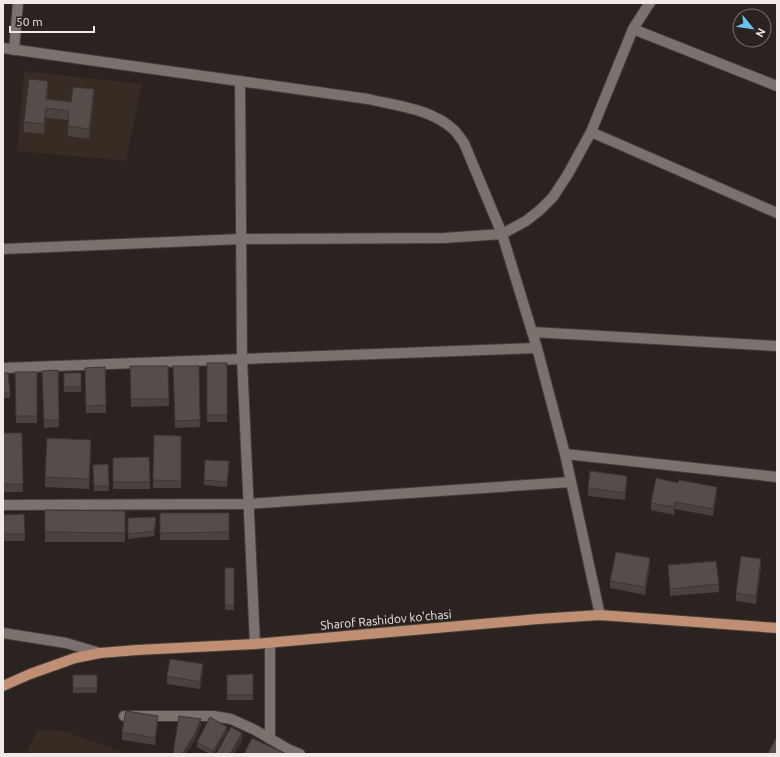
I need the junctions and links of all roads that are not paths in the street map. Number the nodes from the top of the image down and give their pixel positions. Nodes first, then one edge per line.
1 (18, 3) edge
2 (650, 3) edge
3 (633, 29) junction
4 (3, 48) edge
5 (14, 50) junction
6 (240, 81) junction
7 (777, 85) edge
8 (591, 132) junction
9 (777, 212) edge
10 (502, 234) junction
11 (241, 239) junction
12 (3, 249) edge
13 (532, 332) junction
14 (777, 346) edge
15 (537, 348) junction
16 (242, 359) junction
17 (3, 368) edge
18 (565, 454) junction
19 (777, 477) edge
20 (571, 482) junction
21 (248, 504) junction
22 (3, 505) edge
23 (600, 615) junction
24 (777, 628) edge
25 (3, 633) edge
26 (270, 643) junction
27 (255, 644) junction
28 (100, 653) junction
29 (3, 686) edge
30 (124, 716) edge
31 (270, 739) junction
32 (300, 754) edge

1 - 5 street
2 - 3 street
3 - 7 street
3 - 8 street
4 - 5 street
5 - 6 street
6 - 10 street
6 - 11 street
8 - 9 street
8 - 10 street
10 - 11 street
10 - 13 street
11 - 12 street
11 - 16 street
13 - 14 street
13 - 15 street
15 - 16 street
15 - 18 street
16 - 17 street
16 - 21 street
18 - 19 street
18 - 20 street
20 - 21 street
20 - 23 street
21 - 22 street
21 - 27 street
23 - 24 main road, Sharof Rashidov ko'chasi
23 - 26 main road, Sharof Rashidov ko'chasi
25 - 28 street
26 - 27 main road, Sharof Rashidov ko'chasi
26 - 31 street
27 - 28 main road, Sharof Rashidov ko'chasi
28 - 29 main road, Sharof Rashidov ko'chasi
30 - 31 street
31 - 32 street

